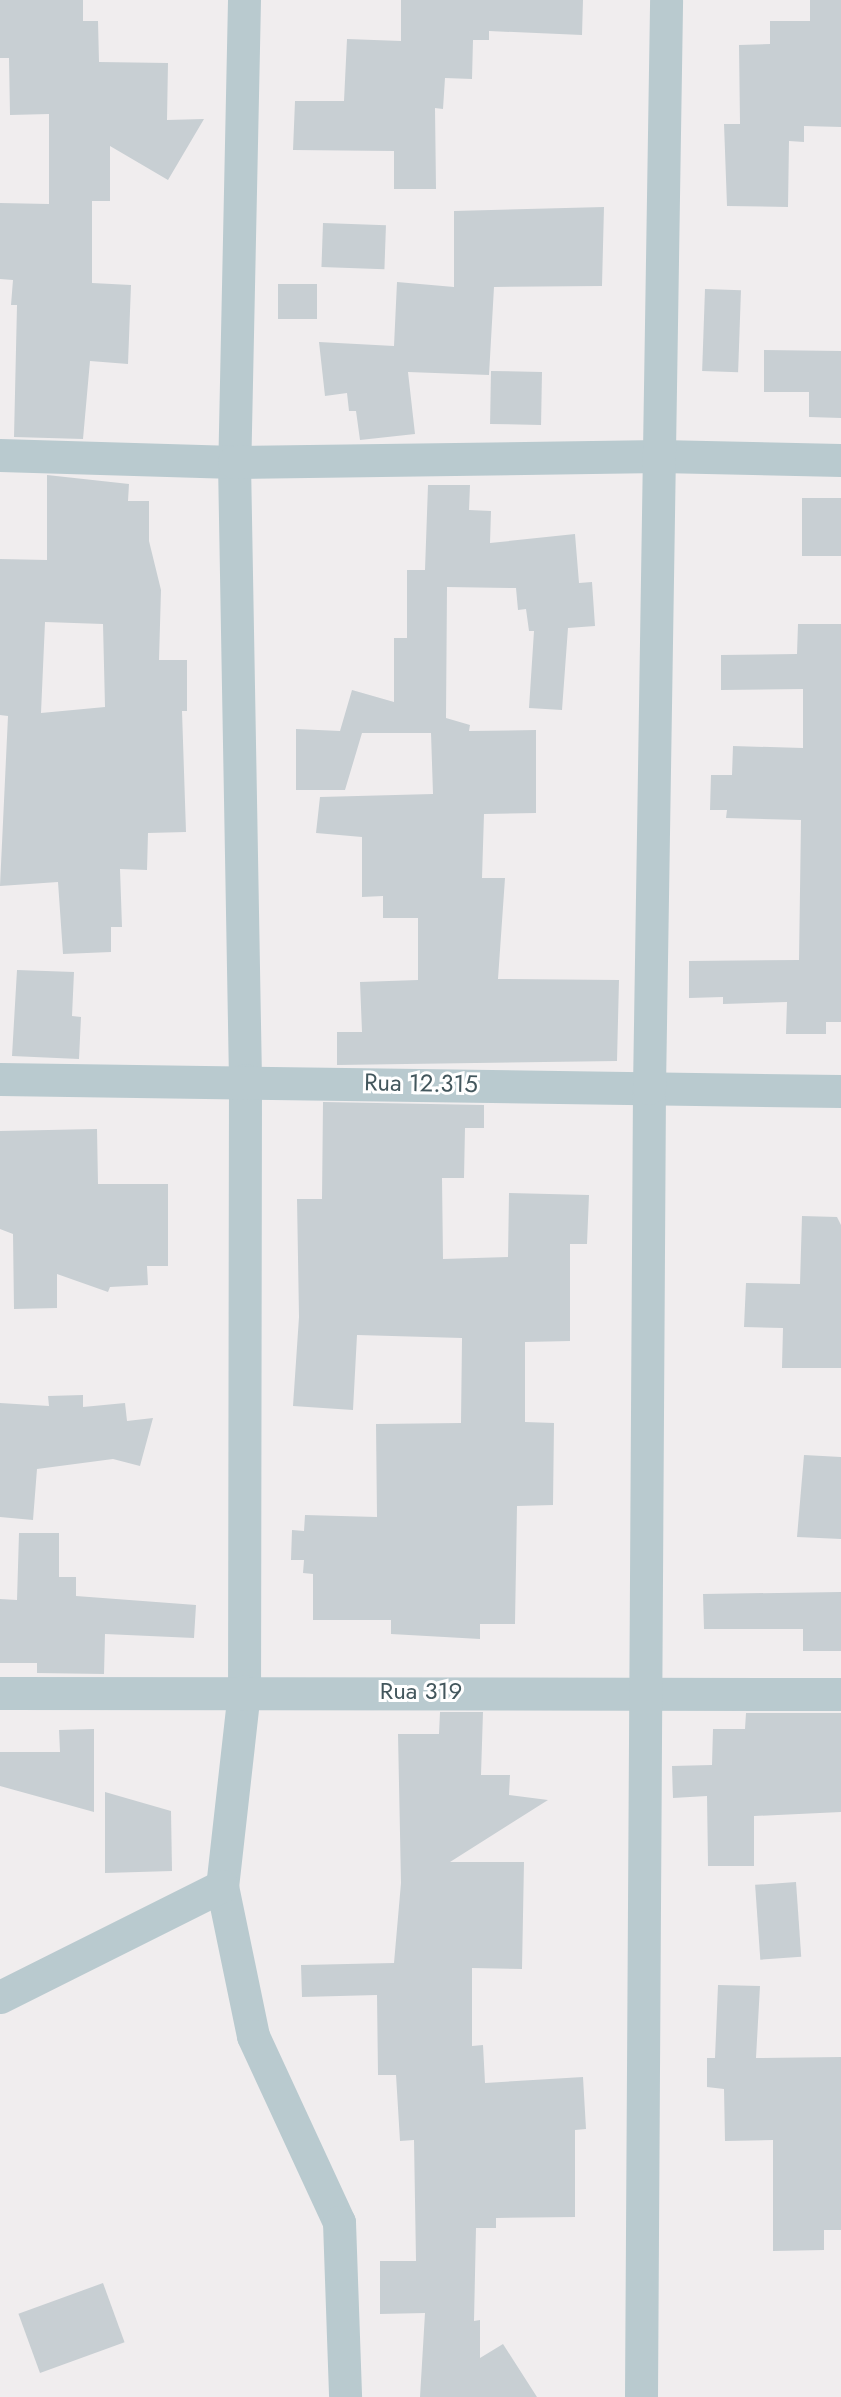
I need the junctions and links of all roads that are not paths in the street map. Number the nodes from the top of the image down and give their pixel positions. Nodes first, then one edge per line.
1 (244, 0) edge
2 (666, 0) edge
3 (0, 455) edge
4 (660, 456) junction
5 (841, 460) edge
6 (234, 462) junction
7 (0, 1079) edge
8 (245, 1080) junction
9 (649, 1088) junction
10 (841, 1091) edge
11 (244, 1690) junction
12 (647, 1691) junction
13 (0, 1693) edge
14 (841, 1694) edge
15 (222, 1886) junction
16 (0, 1997) edge
17 (345, 2397) edge
18 (641, 2397) edge

1 - 6 street
2 - 4 street
3 - 6 street
4 - 5 street
4 - 6 street
4 - 9 street
6 - 8 street
7 - 8 street, Rua 12.315
8 - 9 street, Rua 12.315
8 - 11 street
9 - 10 street, Rua 12.315
9 - 12 street
11 - 12 street, Rua 319
11 - 13 street, Rua 319
11 - 15 street
12 - 14 street, Rua 319
12 - 18 street
15 - 16 street
15 - 17 street

